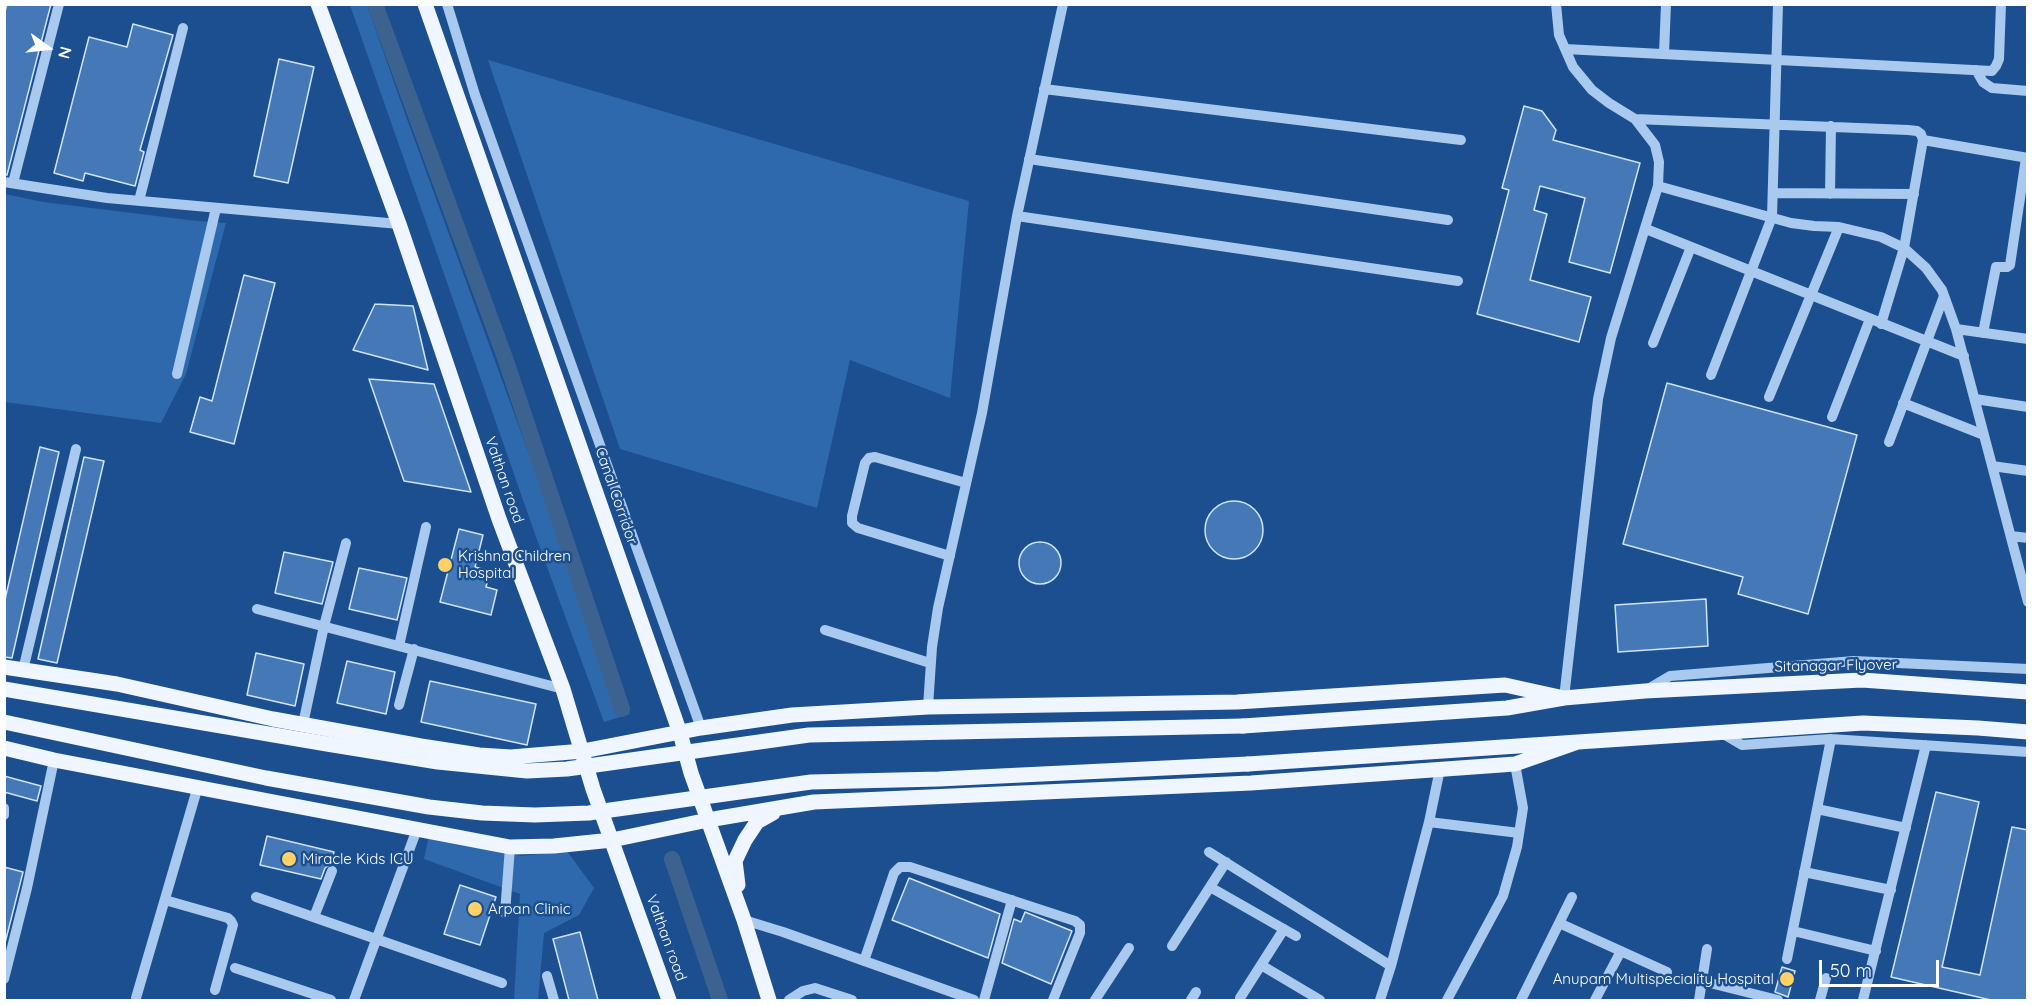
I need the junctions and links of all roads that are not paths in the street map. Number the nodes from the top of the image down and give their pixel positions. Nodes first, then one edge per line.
1 (59, 4) edge
2 (318, 4) edge
3 (425, 4) edge
4 (447, 4) edge
5 (1063, 4) edge
6 (1556, 4) edge
7 (1666, 4) edge
8 (1778, 4) edge
9 (2001, 4) edge
10 (183, 28) dead end
11 (1565, 49) junction
12 (1664, 54) junction
13 (1776, 59) junction
14 (1976, 70) junction
15 (1044, 89) junction
16 (2028, 91) edge
17 (1635, 118) junction
18 (1775, 124) junction
19 (1831, 126) junction
20 (1461, 140) dead end
21 (1923, 140) junction
22 (2027, 158) edge
23 (1029, 159) junction
24 (9, 183) edge
25 (1658, 186) junction
26 (1773, 193) junction
27 (1830, 194) junction
28 (1914, 194) junction
29 (139, 201) junction
30 (216, 208) junction
31 (1017, 216) junction
32 (1772, 217) junction
33 (1448, 220) dead end
34 (399, 224) junction
35 (1839, 227) junction
36 (1646, 229) junction
37 (1691, 247) junction
38 (1905, 248) junction
39 (1752, 272) junction
40 (1458, 281) dead end
41 (1812, 296) junction
42 (1944, 296) junction
43 (1870, 319) junction
44 (1881, 324) junction
45 (1956, 329) junction
46 (1983, 333) junction
47 (2028, 339) edge
48 (1927, 342) junction
49 (1653, 343) dead end
50 (1964, 356) junction
51 (177, 374) dead end
52 (1711, 375) dead end
53 (1769, 397) dead end
54 (1976, 399) junction
55 (1903, 404) junction
56 (2028, 407) edge
57 (1832, 417) dead end
58 (1984, 435) junction
59 (1889, 441) dead end
60 (76, 449) dead end
61 (1992, 466) junction
62 (2028, 471) edge
63 (966, 483) junction
64 (426, 527) dead end
65 (2011, 536) junction
66 (2028, 538) edge
67 (345, 543) dead end
68 (950, 556) junction
69 (2028, 602) edge
70 (257, 609) dead end
71 (324, 626) junction
72 (825, 630) dead end
73 (399, 646) junction
74 (414, 649) junction
75 (930, 663) junction
76 (4, 667) edge
77 (2028, 669) edge
78 (23, 670) junction
79 (563, 688) junction
80 (4, 689) edge
81 (1645, 691) junction
82 (2028, 692) edge
83 (1564, 698) junction
84 (399, 705) dead end
85 (928, 707) junction
86 (4, 722) edge
87 (303, 724) junction
88 (701, 728) junction
89 (1720, 732) junction
90 (2028, 732) edge
91 (680, 733) junction
92 (1831, 739) junction
93 (1578, 742) junction
94 (1926, 745) junction
95 (4, 748) edge
96 (583, 751) junction
97 (2028, 752) edge
98 (54, 760) junction
99 (1515, 764) junction
100 (1440, 769) junction
101 (198, 786) junction
102 (4, 808) edge
103 (781, 808) junction
104 (1817, 809) junction
105 (4, 815) edge
106 (708, 820) junction
107 (1429, 822) junction
108 (1906, 828) junction
109 (417, 829) junction
110 (1519, 833) junction
111 (612, 840) junction
112 (510, 847) junction
113 (1209, 852) dead end
114 (1226, 862) junction
115 (332, 871) dead end
116 (1804, 872) junction
117 (1210, 887) junction
118 (1891, 890) junction
119 (256, 897) dead end
120 (1572, 897) dead end
121 (165, 900) junction
122 (1012, 900) junction
123 (505, 914) dead end
124 (315, 917) junction
125 (744, 920) junction
126 (1559, 923) junction
127 (1284, 929) junction
128 (1793, 931) junction
129 (1296, 936) dead end
130 (377, 939) junction
131 (1172, 946) dead end
132 (1129, 948) dead end
133 (1707, 949) dead end
134 (1622, 951) junction
135 (1876, 951) junction
136 (1787, 959) dead end
137 (864, 962) junction
138 (1261, 965) junction
139 (1391, 966) junction
140 (236, 968) dead end
141 (1667, 972) dead end
142 (547, 976) dead end
143 (1826, 978) dead end
144 (4, 979) edge
145 (1702, 981) junction
146 (502, 983) dead end
147 (215, 990) dead end
148 (136, 998) dead end
149 (1240, 998) dead end
150 (331, 1000) edge
151 (354, 1000) edge
152 (554, 1000) edge
153 (669, 1000) edge
154 (769, 1000) edge
155 (789, 1000) edge
156 (852, 1000) edge
157 (972, 1000) edge
158 (984, 1000) edge
159 (1053, 1000) edge
160 (1095, 1000) edge
161 (1320, 1000) edge
162 (1380, 1000) edge
163 (1447, 1000) edge
164 (1521, 1000) edge
165 (1595, 1000) edge
166 (1699, 1000) edge
167 (1778, 1000) edge
168 (1820, 1000) edge
169 (1863, 1000) edge

1 - 24 street
2 - 34 main road, Valthan road
3 - 91 main road, Canal Corridor
4 - 88 street
5 - 15 street
6 - 11 street
7 - 12 street
8 - 13 street
9 - 14 street
10 - 29 street
11 - 12 street
11 - 17 street
12 - 13 street
13 - 14 street
13 - 18 street
14 - 16 street
15 - 20 street
15 - 23 street
17 - 18 street
17 - 25 street
18 - 19 street
18 - 26 street
19 - 21 street
19 - 27 street
21 - 22 street
21 - 28 street
22 - 46 street
23 - 31 street
23 - 33 street
24 - 29 street
25 - 32 street
25 - 36 street
26 - 27 street
26 - 32 street
27 - 28 street
28 - 38 street
29 - 30 street
30 - 34 street
30 - 51 street
31 - 40 street
31 - 63 street
32 - 35 street
32 - 39 street
34 - 79 main road, Valthan road
35 - 38 street
35 - 41 street
36 - 37 street
36 - 83 street
37 - 39 street
37 - 49 street
38 - 42 street
38 - 44 street
39 - 41 street
39 - 52 street
41 - 43 street
41 - 53 street
42 - 45 street
42 - 48 street
43 - 44 street
43 - 57 street
44 - 48 street
45 - 46 street
45 - 50 street
46 - 47 street
48 - 50 street
48 - 55 street
50 - 54 street
54 - 56 street
54 - 58 street
55 - 58 street
55 - 59 street
58 - 61 street
60 - 78 street
61 - 62 street
61 - 65 street
63 - 68 street
63 - 68 street
64 - 73 street
65 - 66 street
65 - 69 street
67 - 71 street
68 - 75 street
70 - 71 street
71 - 73 street
71 - 87 street
72 - 75 street
73 - 74 street
74 - 79 street
74 - 84 street
75 - 85 street
76 - 78 main road
77 - 81 street
78 - 87 main road
79 - 96 main road, Valthan road
80 - 83 main road, bridge
81 - 82 main road, Sitanagar Flyover
81 - 83 main road, Sitanagar Flyover
83 - 85 main road
85 - 88 main road
86 - 93 main road, bridge
87 - 96 main road
88 - 91 main road
89 - 90 main road
89 - 92 street
89 - 93 main road
91 - 96 main road
91 - 106 main road, Canal Corridor
92 - 94 street
92 - 104 street
93 - 99 main road
94 - 97 street
94 - 108 street
95 - 98 main road
96 - 111 main road, Valthan road
98 - 101 main road
98 - 144 street
99 - 100 main road
99 - 110 street
100 - 103 main road
100 - 107 street
101 - 109 main road
101 - 121 street
102 - 105 street
103 - 106 main road
103 - 125 main road
104 - 108 street
104 - 116 street
106 - 111 main road
106 - 125 main road, Canal Corridor
107 - 110 street
107 - 139 street
108 - 118 street
109 - 112 main road
109 - 130 street
110 - 163 street
111 - 112 main road
111 - 153 main road, Valthan road
112 - 123 street
113 - 114 street
114 - 117 street
114 - 139 street
115 - 124 street
116 - 118 street
116 - 128 street
117 - 127 street
117 - 131 street
118 - 135 street
119 - 124 street
120 - 126 street
121 - 147 street
121 - 148 street
122 - 137 street
122 - 158 street
122 - 159 street
124 - 130 street
125 - 137 street
125 - 154 main road, Canal Corridor
126 - 134 street
126 - 164 street
127 - 129 street
127 - 138 street
128 - 135 street
128 - 136 street
130 - 146 street
130 - 151 street
132 - 160 street
133 - 145 street
134 - 141 street
134 - 165 street
135 - 169 street
137 - 157 street
138 - 149 street
138 - 161 street
139 - 162 street
140 - 150 street
142 - 152 street
143 - 168 street
145 - 166 street
145 - 167 street
155 - 156 street

